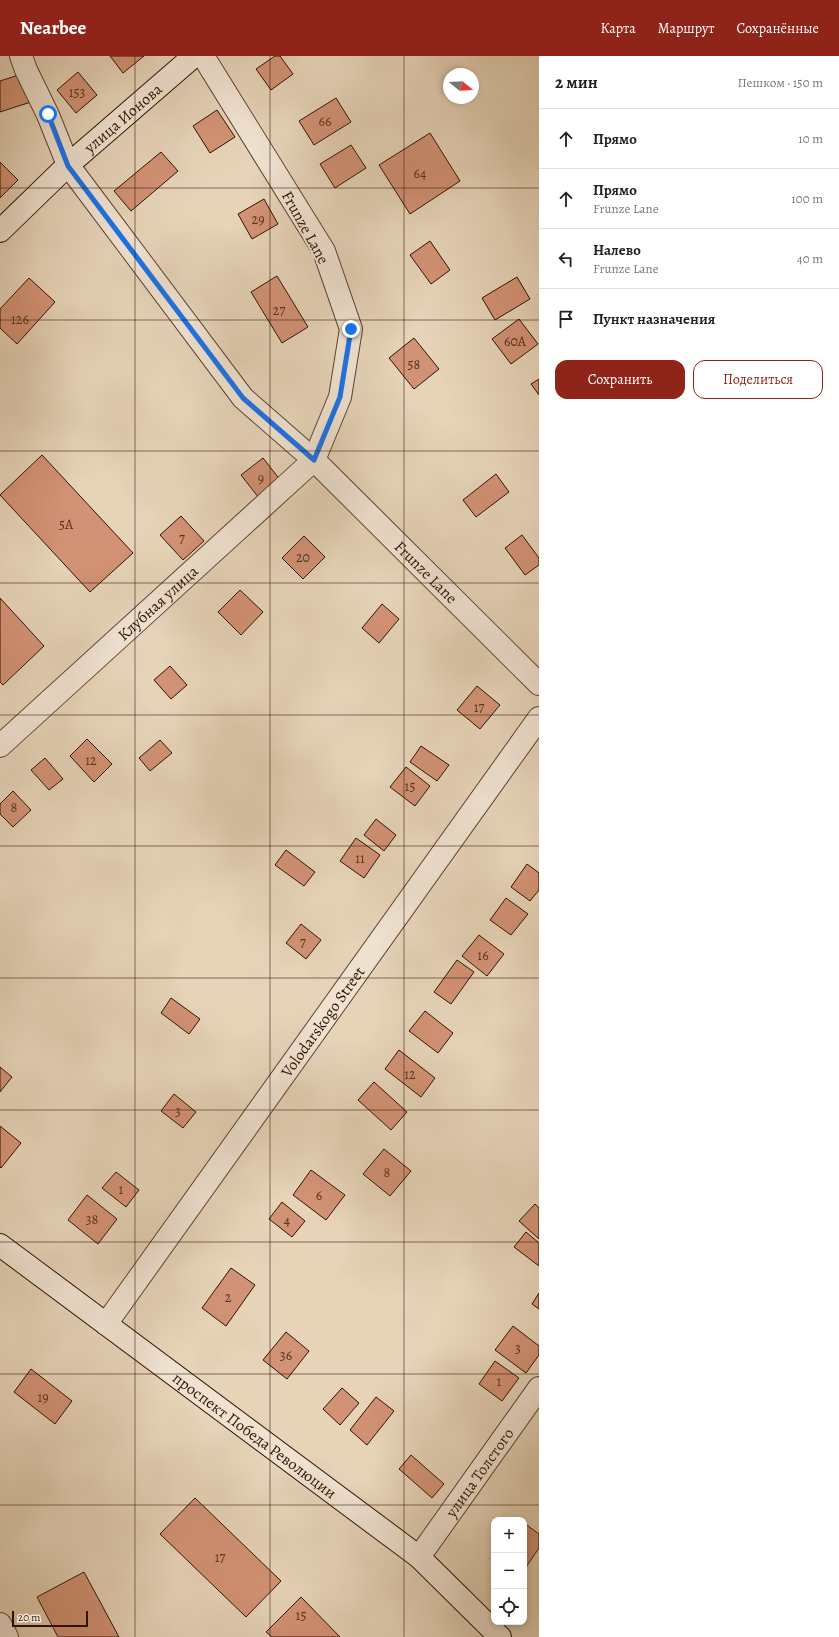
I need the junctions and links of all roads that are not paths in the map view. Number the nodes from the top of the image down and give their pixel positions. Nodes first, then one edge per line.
1 (20, 56) edge
2 (194, 56) edge
3 (203, 56) edge
4 (68, 166) junction
5 (0, 231) edge
6 (314, 460) junction
7 (539, 684) edge
8 (539, 718) edge
9 (0, 746) edge
10 (0, 1245) edge
11 (106, 1324) junction
12 (539, 1388) edge
13 (419, 1557) junction
14 (0, 1624) edge
15 (7, 1637) edge
16 (500, 1637) edge

1 - 4 street, Frunze Lane
2 - 4 street, улица Ионова
3 - 6 street, Frunze Lane
4 - 5 street, улица Ионова
4 - 6 street, Frunze Lane
6 - 7 street, Frunze Lane
6 - 9 street, Клубная улица
8 - 11 street, Volodarskogo Street
10 - 11 street, проспект Победа Революции
11 - 13 street, проспект Победа Революции
12 - 13 street, улица Толстого
13 - 16 street, проспект Победа Революции
14 - 15 street

